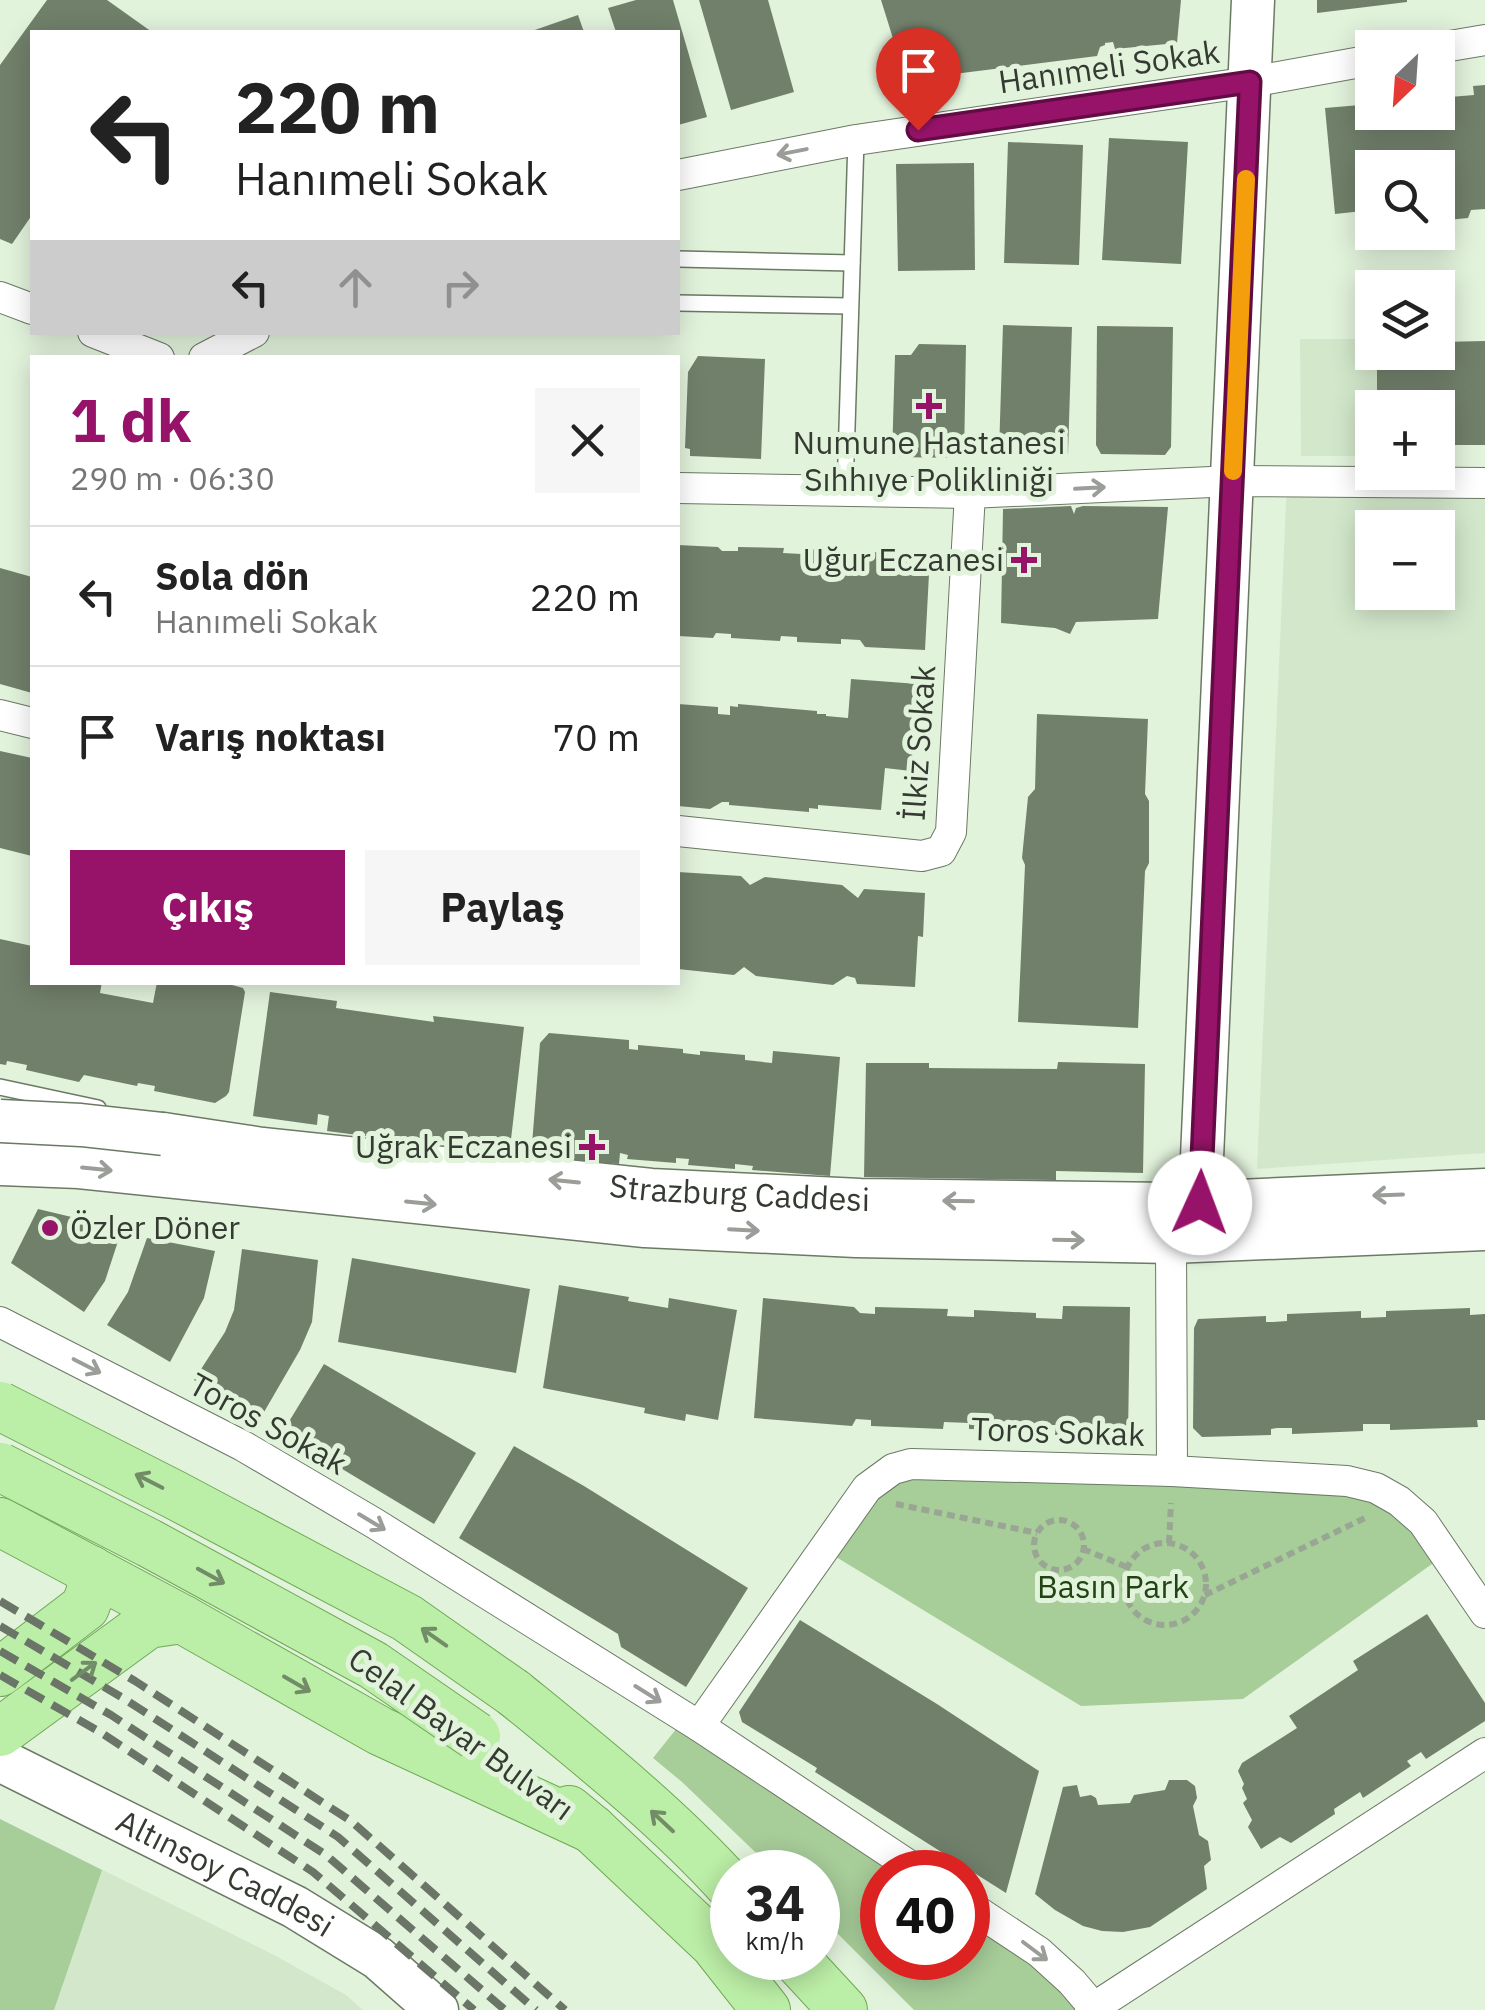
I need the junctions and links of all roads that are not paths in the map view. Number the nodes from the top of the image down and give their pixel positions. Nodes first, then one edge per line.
1 (1253, 0) edge
2 (1485, 40) edge
3 (1455, 45) edge
4 (1355, 63) edge
5 (1250, 82) junction
6 (856, 140) junction
7 (680, 174) edge
8 (680, 259) edge
9 (852, 262) junction
10 (0, 297) edge
11 (680, 302) edge
12 (850, 306) junction
13 (30, 308) edge
14 (100, 335) edge
15 (248, 335) edge
16 (150, 355) edge
17 (210, 355) edge
18 (1233, 482) junction
19 (1485, 483) edge
20 (680, 488) edge
21 (846, 491) junction
22 (970, 493) junction
23 (0, 715) edge
24 (30, 722) edge
25 (680, 831) edge
26 (0, 1087) edge
27 (108, 1110) dead end
28 (126, 1114) dead end
29 (0, 1120) edge
30 (262, 1149) junction
31 (4, 1171) edge
32 (1485, 1190) edge
33 (1200, 1203) junction
34 (1485, 1229) edge
35 (1171, 1242) junction
36 (0, 1322) edge
37 (0, 1406) edge
38 (0, 1466) edge
39 (1172, 1471) junction
40 (0, 1522) edge
41 (91, 1570) junction
42 (1485, 1613) edge
43 (182, 1618) junction
44 (0, 1672) edge
45 (699, 1726) junction
46 (0, 1732) edge
47 (1485, 1753) edge
48 (0, 1760) edge
49 (0, 1788) edge
50 (592, 1828) junction
51 (886, 1850) edge
52 (710, 1864) edge
53 (990, 1920) edge
54 (815, 1980) edge
55 (1092, 2009) edge
56 (395, 2010) edge
57 (437, 2010) edge
58 (766, 2010) edge
59 (843, 2010) edge

1 - 5 main road
2 - 3 street
4 - 5 street, Hanımeli Sokak
5 - 6 street, Hanımeli Sokak
5 - 18 main road
6 -> 7 street, Hanımeli Sokak
6 - 9 lane
8 - 9 lane
9 - 12 lane
10 - 13 street
11 - 12 lane
12 - 21 lane
14 - 16 street
15 - 17 street
18 - 19 street
22 -> 18 street
18 - 33 main road
20 - 21 street
21 - 22 street
22 - 25 street, İlkiz Sokak
23 - 24 street
26 - 27 lane
28 - 30 lane
29 - 30 main road, Strazburg Caddesi, bridge
33 -> 30 main road, Strazburg Caddesi
31 -> 35 main road, Strazburg Caddesi
32 -> 33 main road, Strazburg Caddesi
34 - 35 main road, Strazburg Caddesi
35 - 39 street
36 -> 45 street, Toros Sokak
52 -> 37 main road, Celal Bayar Bulvarı, bridge
38 -> 50 main road, Celal Bayar Bulvarı, bridge
39 - 42 street, Toros Sokak
39 - 45 street, Toros Sokak
40 - 41 main road
41 - 43 main road
41 - 44 main road
46 -> 43 main road
43 -> 50 main road
45 - 51 street, Toros Sokak
47 - 55 street
48 - 57 main road, Altınsoy Caddesi
49 - 56 main road, Altınsoy Caddesi
50 - 58 main road, Celal Bayar Bulvarı
53 -> 55 street
54 - 59 main road

